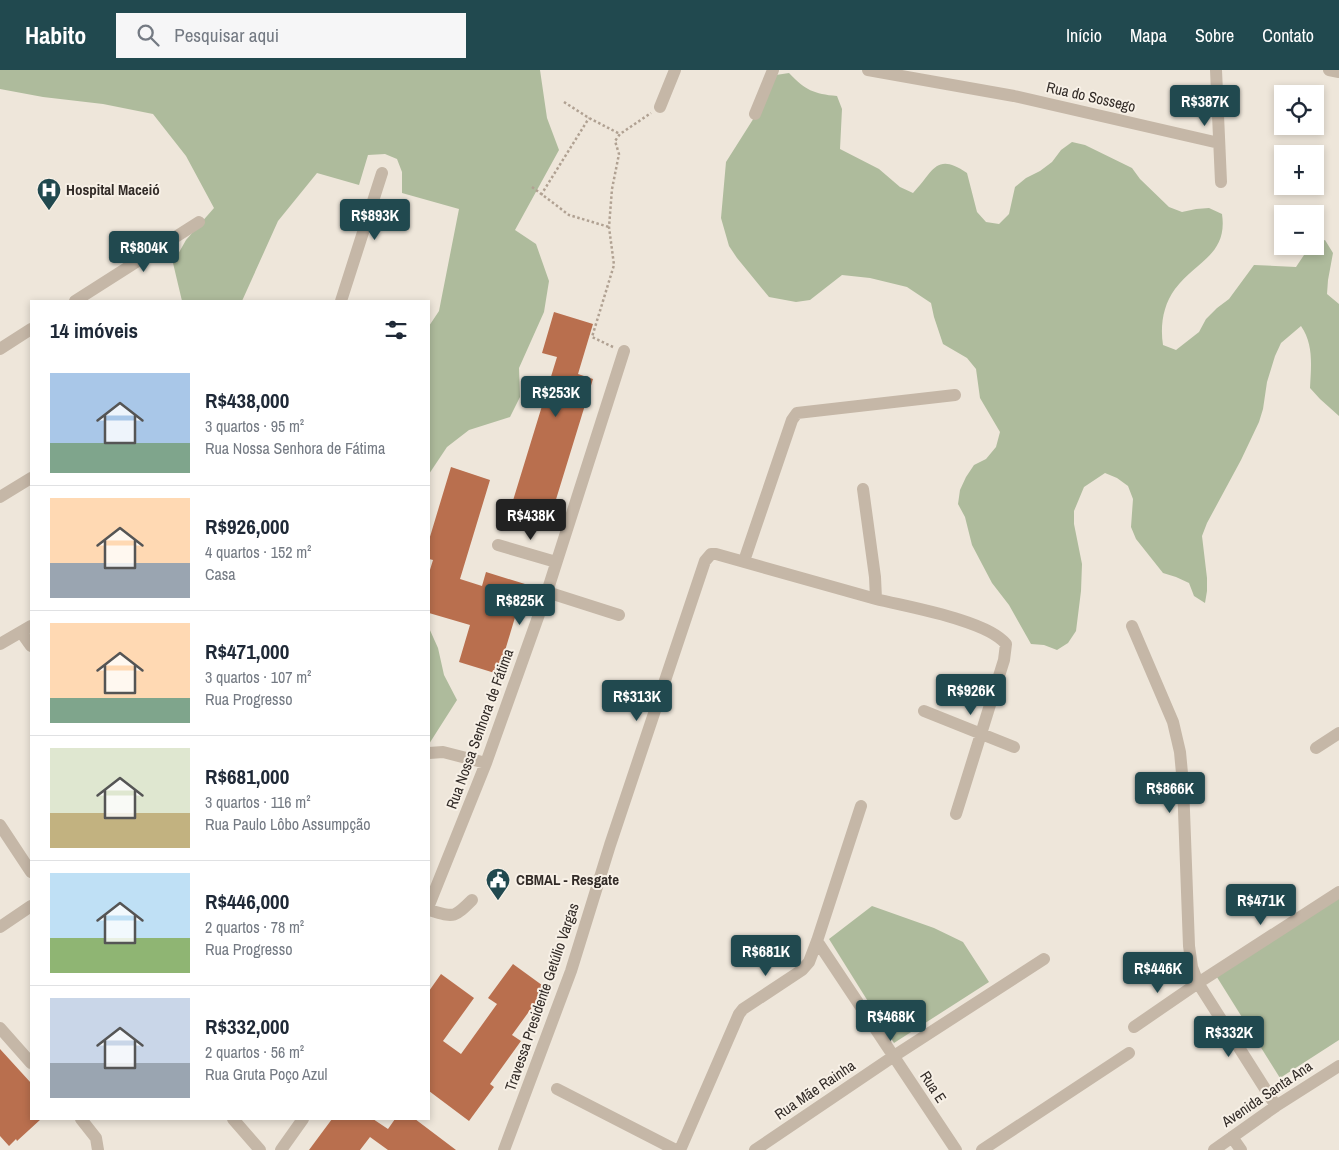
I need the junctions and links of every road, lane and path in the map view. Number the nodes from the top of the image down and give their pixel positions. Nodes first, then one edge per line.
1 (675, 70) edge
2 (773, 70) edge
3 (868, 70) edge
4 (1216, 70) edge
5 (1329, 70) edge
6 (1339, 72) edge
7 (564, 102) dead end
8 (660, 107) joint
9 (755, 114) dead end
10 (589, 118) junction
11 (620, 134) junction
12 (1219, 142) junction
13 (382, 173) dead end
14 (1221, 182) dead end
15 (532, 187) dead end
16 (540, 195) junction
17 (199, 222) dead end
18 (609, 227) junction
19 (77, 300) edge
20 (342, 300) edge
21 (30, 330) edge
22 (0, 349) edge
23 (624, 351) joint
24 (955, 395) dead end
25 (30, 479) edge
26 (863, 489) dead end
27 (0, 497) edge
28 (498, 545) dead end
29 (744, 561) junction
30 (556, 562) junction
31 (547, 592) junction
32 (876, 599) junction
33 (619, 615) dead end
34 (1132, 626) dead end
35 (26, 629) edge
36 (30, 643) edge
37 (0, 644) edge
38 (924, 711) dead end
39 (980, 733) junction
40 (1339, 733) edge
41 (1014, 747) dead end
42 (1316, 748) dead end
43 (430, 753) edge
44 (486, 763) junction
45 (860, 806) dead end
46 (956, 814) dead end
47 (0, 826) edge
48 (30, 871) edge
49 (1339, 892) edge
50 (472, 900) dead end
51 (430, 903) edge
52 (30, 907) edge
53 (430, 910) edge
54 (0, 927) edge
55 (817, 941) junction
56 (1044, 959) dead end
57 (1198, 983) junction
58 (1134, 1027) dead end
59 (0, 1028) edge
60 (1128, 1053) dead end
61 (894, 1056) junction
62 (30, 1062) edge
63 (1339, 1066) edge
64 (557, 1089) dead end
65 (1276, 1106) junction
66 (82, 1120) edge
67 (234, 1120) edge
68 (302, 1120) edge
69 (1232, 1137) junction
70 (675, 1149) edge
71 (98, 1150) edge
72 (260, 1150) edge
73 (281, 1150) edge
74 (504, 1150) edge
75 (755, 1150) edge
76 (956, 1150) edge
77 (982, 1150) edge
78 (1214, 1150) edge
79 (1241, 1150) edge

1 - 8 street
2 - 9 street
3 - 12 street, Rua do Sossego
4 - 12 street
5 - 6 street
7 - 10 path
8 - 11 path
10 - 11 path
10 - 16 path
11 - 18 path
12 - 14 street
13 - 20 street
15 - 16 path
16 - 18 path
17 - 19 street
18 - 23 path
21 - 22 street
23 - 30 street, Rua Nossa Senhora de Fátima
24 - 29 street
25 - 27 street
26 - 32 street
28 - 30 street
29 - 32 street, Travessa Presidente Getúlio Vargas
29 - 74 street, Travessa Presidente Getúlio Vargas
30 - 31 street, Rua Nossa Senhora de Fátima
31 - 33 street
31 - 44 street, Rua Nossa Senhora de Fátima
32 - 39 street, Travessa Presidente Getúlio Vargas
34 - 57 street
35 - 36 street
35 - 37 street
38 - 39 street
39 - 41 street
39 - 46 street
40 - 42 street
43 - 44 street
44 - 51 street, Rua Nossa Senhora de Fátima
45 - 55 street
47 - 48 street
49 - 57 street
50 - 53 street
52 - 54 street
55 - 61 street, Rua E
55 - 70 street
56 - 61 street, Rua Mãe Rainha
57 - 58 street
57 - 65 street
59 - 62 street
60 - 77 street
61 - 75 street, Rua Mãe Rainha
61 - 76 street, Rua E
63 - 65 street, Avenida Santa Ana
64 - 70 street
65 - 69 street, Avenida Santa Ana
66 - 71 street
67 - 72 street
68 - 73 street
69 - 78 street, Avenida Santa Ana
69 - 79 street

